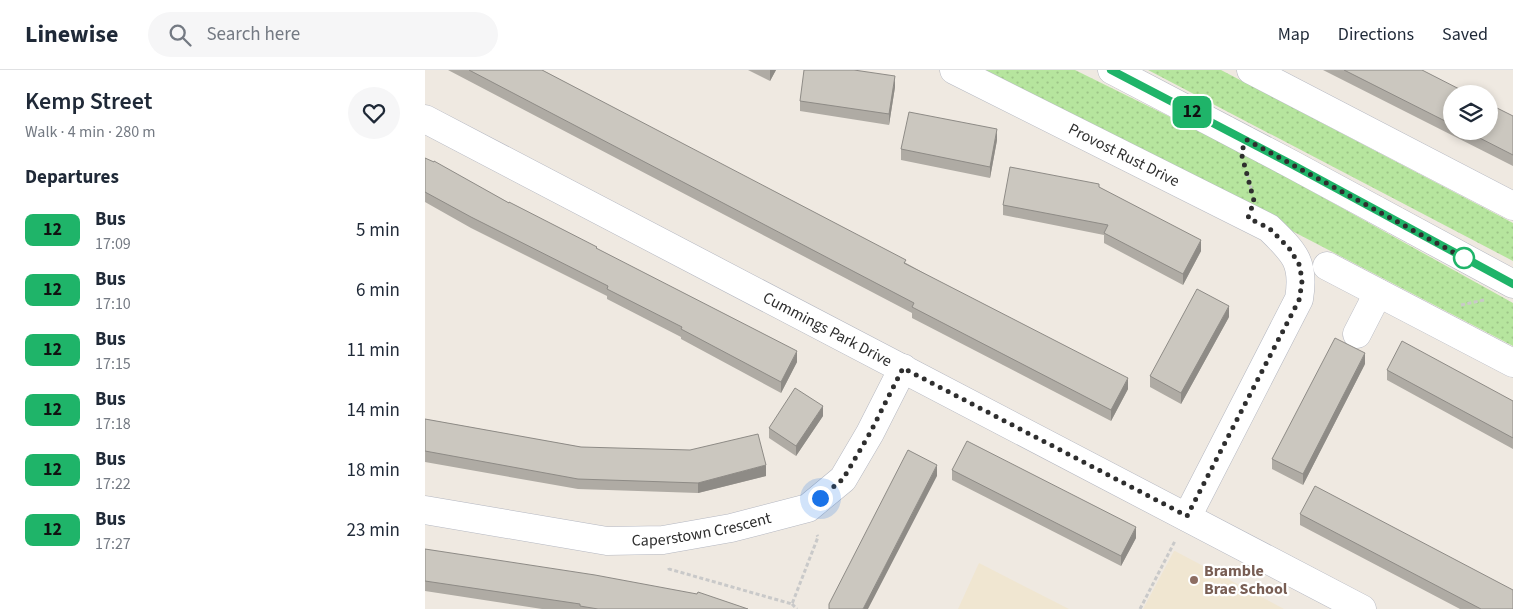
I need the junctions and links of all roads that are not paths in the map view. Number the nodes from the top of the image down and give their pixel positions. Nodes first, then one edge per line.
1 (954, 70) edge
2 (1111, 70) edge
3 (1251, 70) edge
4 (425, 119) edge
5 (1513, 206) edge
6 (1327, 266) dead end
7 (1513, 284) edge
8 (1378, 293) junction
9 (1357, 334) dead end
10 (1513, 363) edge
11 (903, 368) junction
12 (425, 510) edge
13 (1187, 516) junction
14 (1362, 609) edge

1 - 13 street, Provost Rust Drive
2 - 7 street
3 - 5 street
4 - 11 street, Cummings Park Drive
6 - 8 street
8 - 9 street
8 - 10 street
11 - 12 street, Caperstown Crescent
11 - 13 street, Cummings Park Drive
13 - 14 street, Cummings Park Drive

